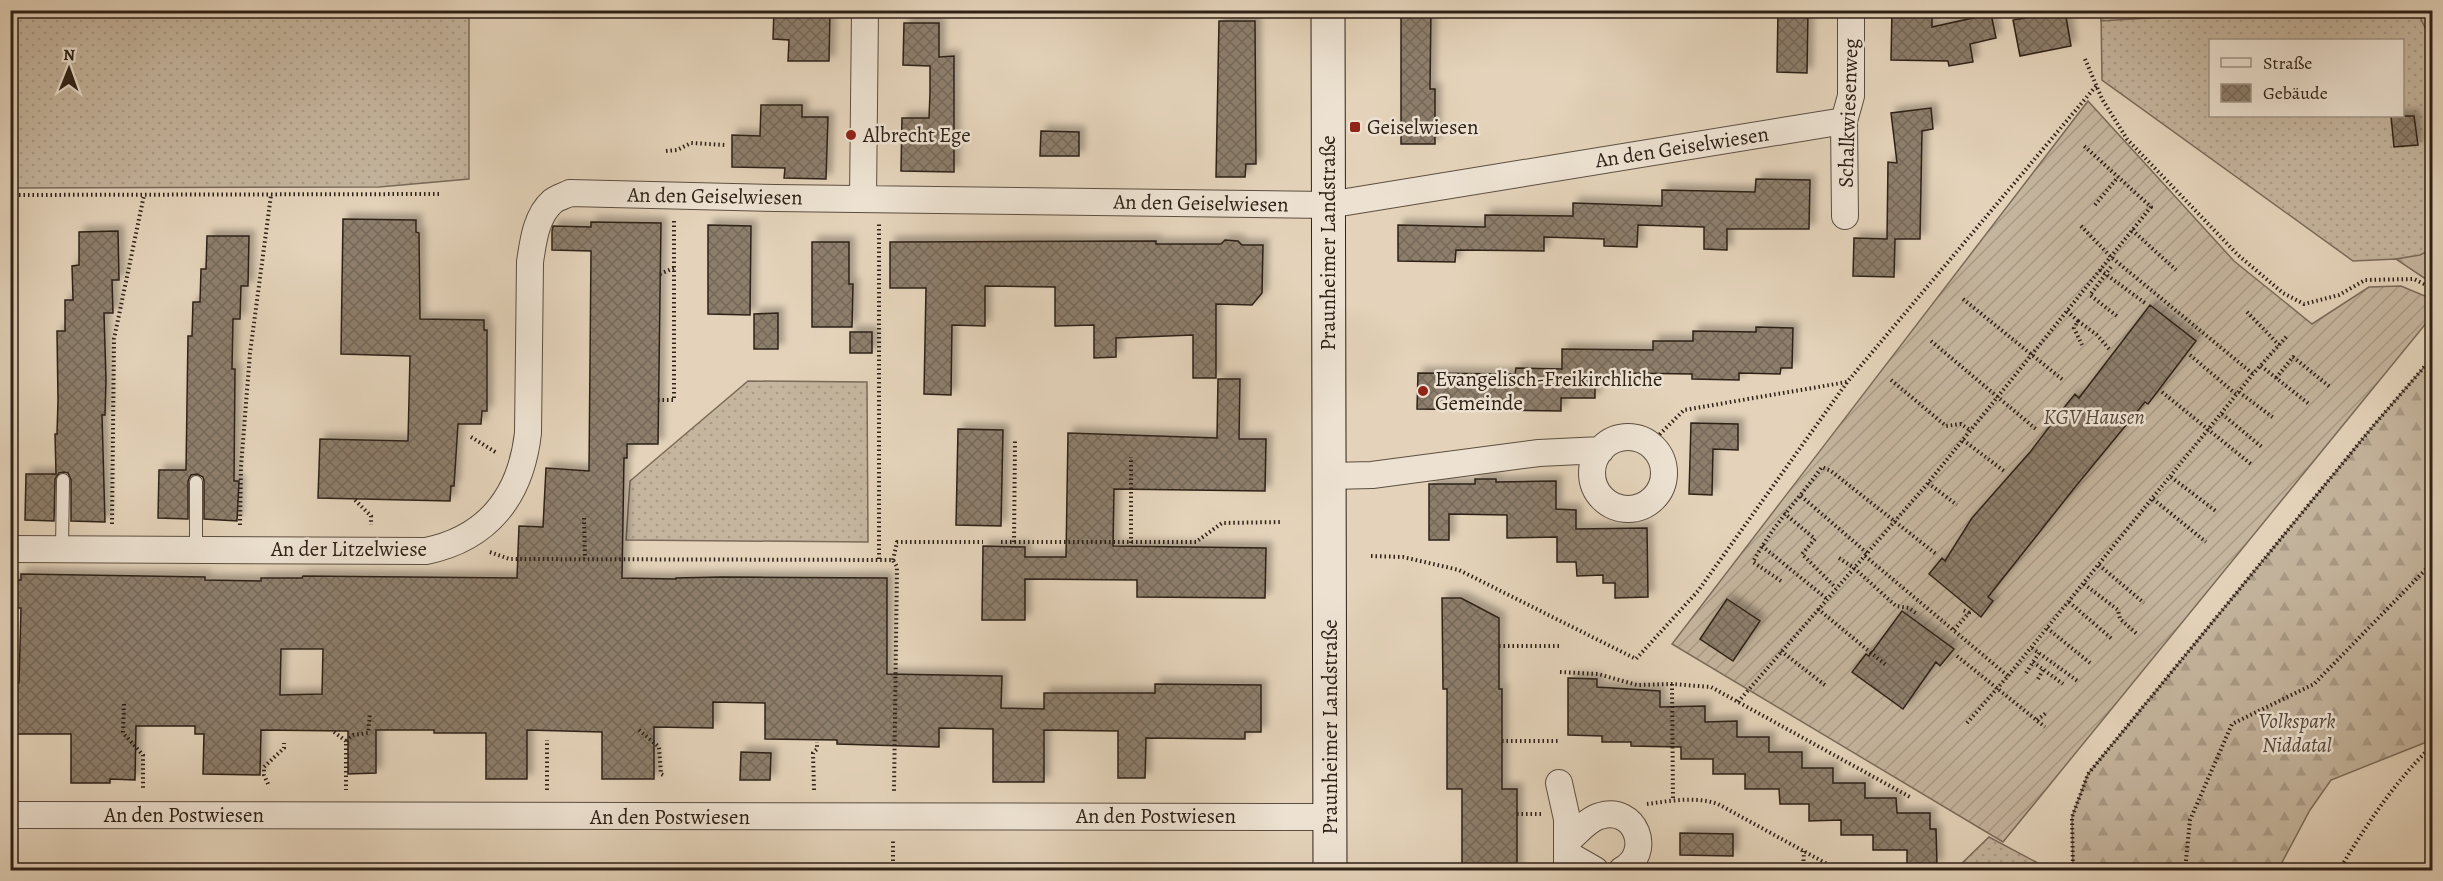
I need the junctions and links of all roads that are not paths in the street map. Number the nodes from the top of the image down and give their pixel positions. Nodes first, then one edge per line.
1 (865, 10) edge
2 (1328, 10) edge
3 (1851, 10) edge
4 (1844, 121) junction
5 (871, 200) junction
6 (552, 202) joint
7 (1328, 205) junction
8 (1845, 216) dead end
9 (1601, 450) junction
10 (1330, 476) junction
11 (63, 480) dead end
12 (196, 482) dead end
13 (10, 549) edge
14 (62, 549) junction
15 (196, 549) junction
16 (1559, 783) dead end
17 (10, 815) edge
18 (1330, 817) junction
19 (1567, 855) edge
20 (1329, 870) edge
21 (1595, 870) edge
22 (1622, 870) edge

1 - 5 street
2 - 7 main road, Praunheimer Landstraße
3 - 4 street, Schalkwiesenweg
4 - 7 street, An den Geiselwiesen
4 - 8 street, Schalkwiesenweg
5 - 6 street, An den Geiselwiesen
5 - 7 street, An den Geiselwiesen
6 - 15 street, An der Litzelwiese
7 - 10 main road, Praunheimer Landstraße
9 - 9 street
9 - 10 street
10 - 18 main road, Praunheimer Landstraße
11 - 14 lane
12 - 15 lane
13 - 14 street, An der Litzelwiese
14 - 15 street, An der Litzelwiese
16 - 19 street
17 - 18 street, An den Postwiesen
18 - 20 main road, Praunheimer Landstraße
19 - 21 street
19 - 22 street

